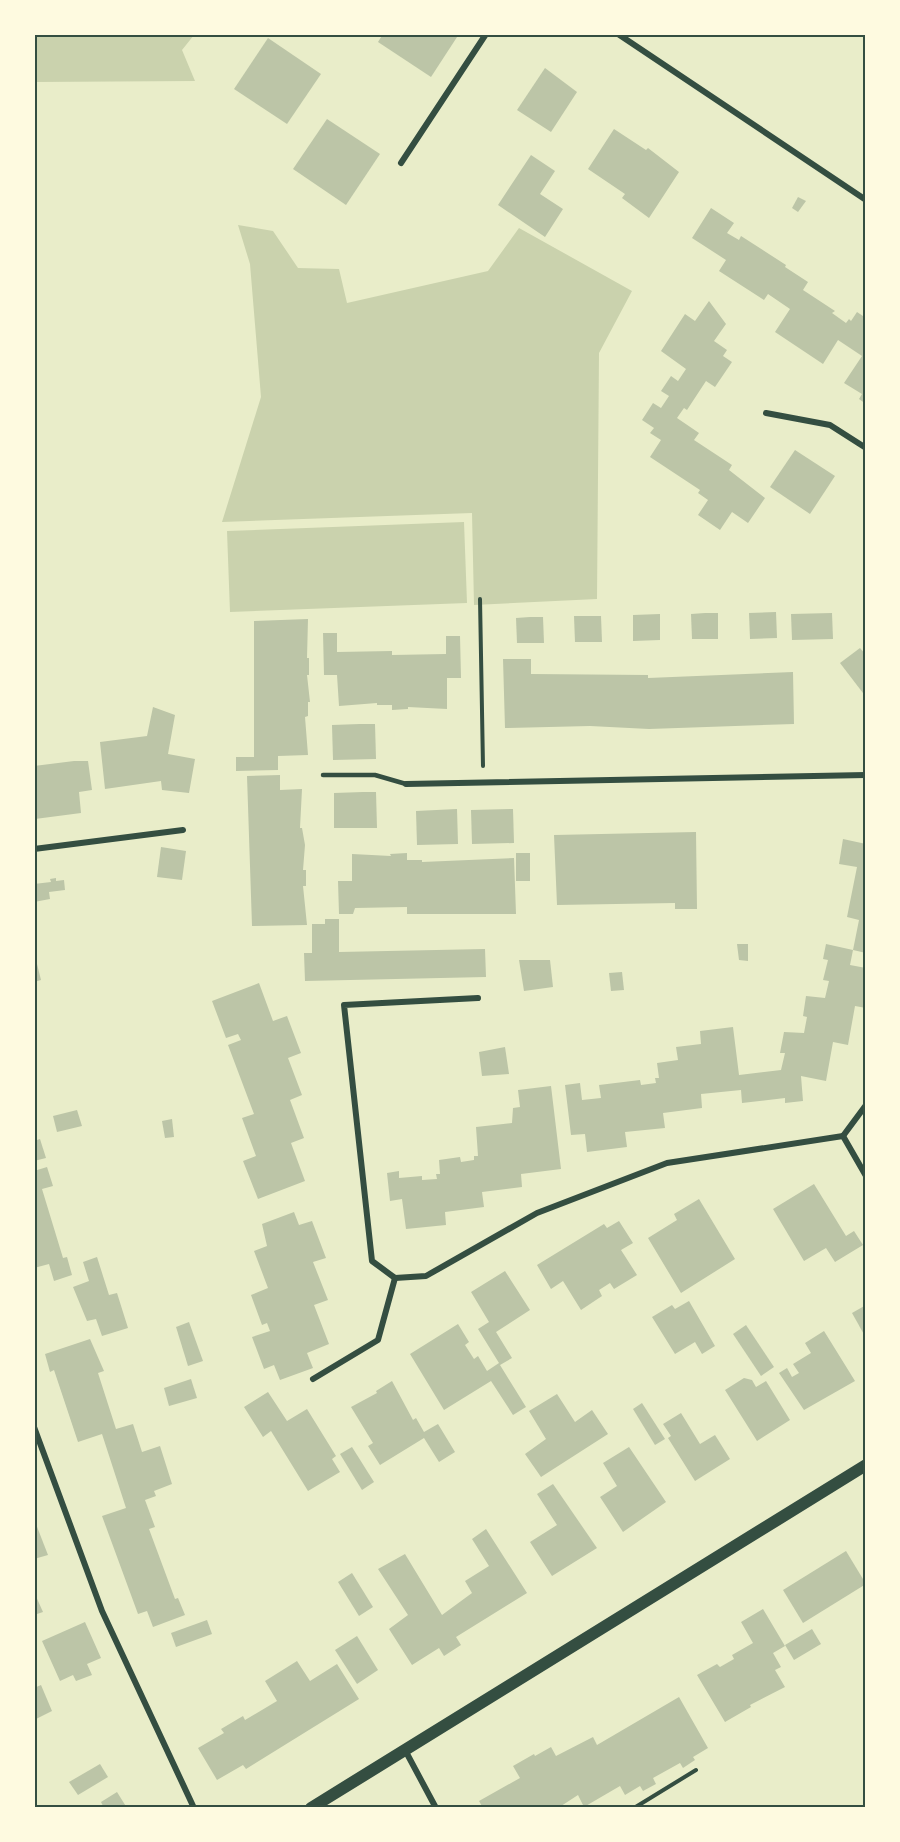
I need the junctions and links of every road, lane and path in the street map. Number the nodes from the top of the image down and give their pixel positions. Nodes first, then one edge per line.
1 (486, 34) edge
2 (618, 34) edge
3 (401, 163) dead end
4 (866, 200) edge
5 (766, 413) dead end
6 (866, 448) edge
7 (480, 599) dead end
8 (323, 775) dead end
9 (866, 775) edge
10 (484, 782) junction
11 (406, 784) joint
12 (183, 830) dead end
13 (34, 849) edge
14 (478, 998) dead end
15 (866, 1104) edge
16 (843, 1136) junction
17 (866, 1176) edge
18 (395, 1278) junction
19 (313, 1379) dead end
20 (34, 1426) edge
21 (866, 1465) edge
22 (405, 1749) junction
23 (696, 1770) dead end
24 (194, 1808) edge
25 (311, 1808) edge
26 (436, 1808) edge
27 (634, 1808) edge

1 - 3 street
2 - 4 street
5 - 6 street
7 - 10 path
8 - 11 lane
9 - 10 street
10 - 11 street
12 - 13 street
14 - 18 street
15 - 16 street
16 - 17 street
16 - 18 street
18 - 19 street
20 - 24 street
21 - 22 main road
22 - 25 main road
22 - 26 street
23 - 27 path

